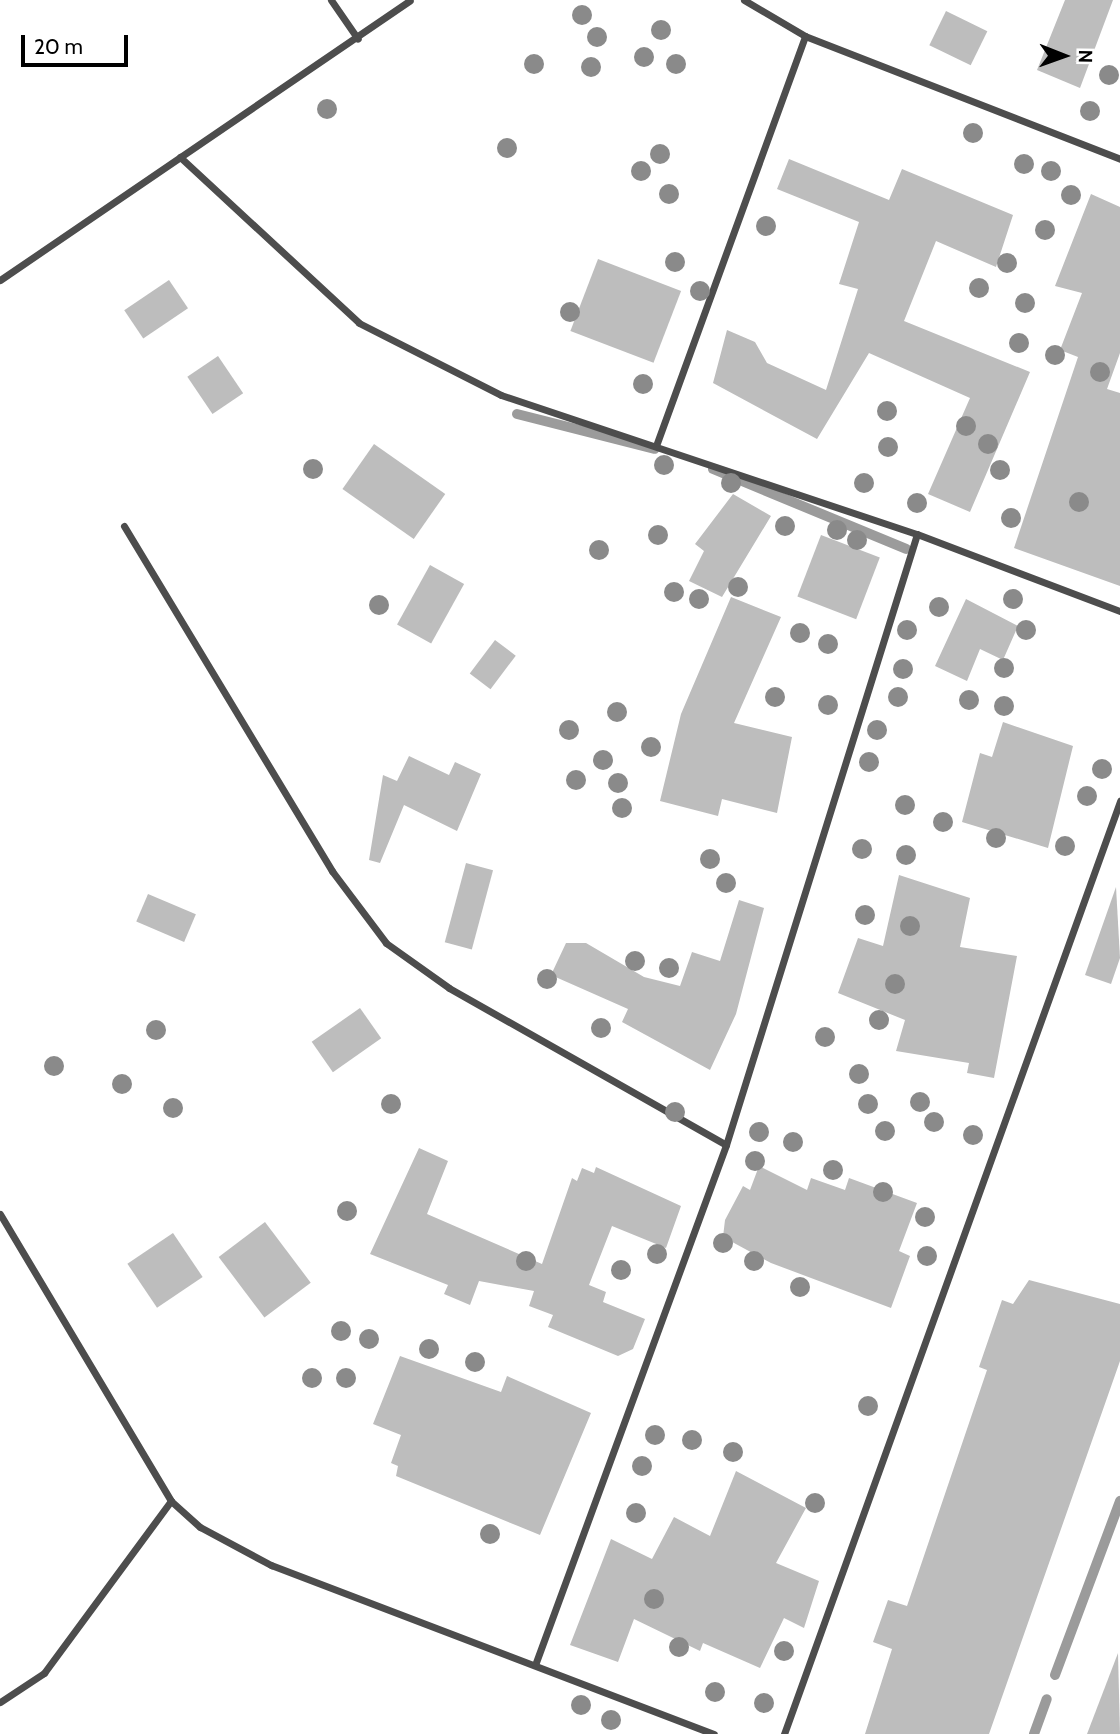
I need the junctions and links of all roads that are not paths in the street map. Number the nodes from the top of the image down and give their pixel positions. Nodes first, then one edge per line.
1 (331, 0) edge
2 (410, 0) edge
3 (744, 0) edge
4 (805, 36) junction
5 (358, 39) junction
6 (180, 157) junction
7 (1120, 159) edge
8 (0, 280) edge
9 (657, 443) junction
10 (124, 526) dead end
11 (917, 534) junction
12 (1120, 611) edge
13 (1120, 802) edge
14 (726, 1145) junction
15 (0, 1214) edge
16 (171, 1501) junction
17 (535, 1665) junction
18 (0, 1702) edge
19 (714, 1734) edge
20 (784, 1734) edge

1 - 5 street
2 - 5 street
3 - 4 street
4 - 7 street
4 - 9 street
5 - 6 street
6 - 8 street
6 - 9 street
9 - 11 street
10 - 14 street
11 - 12 street
11 - 14 street
13 - 20 street
14 - 17 street
15 - 16 street
16 - 17 street
16 - 18 street
17 - 19 street

